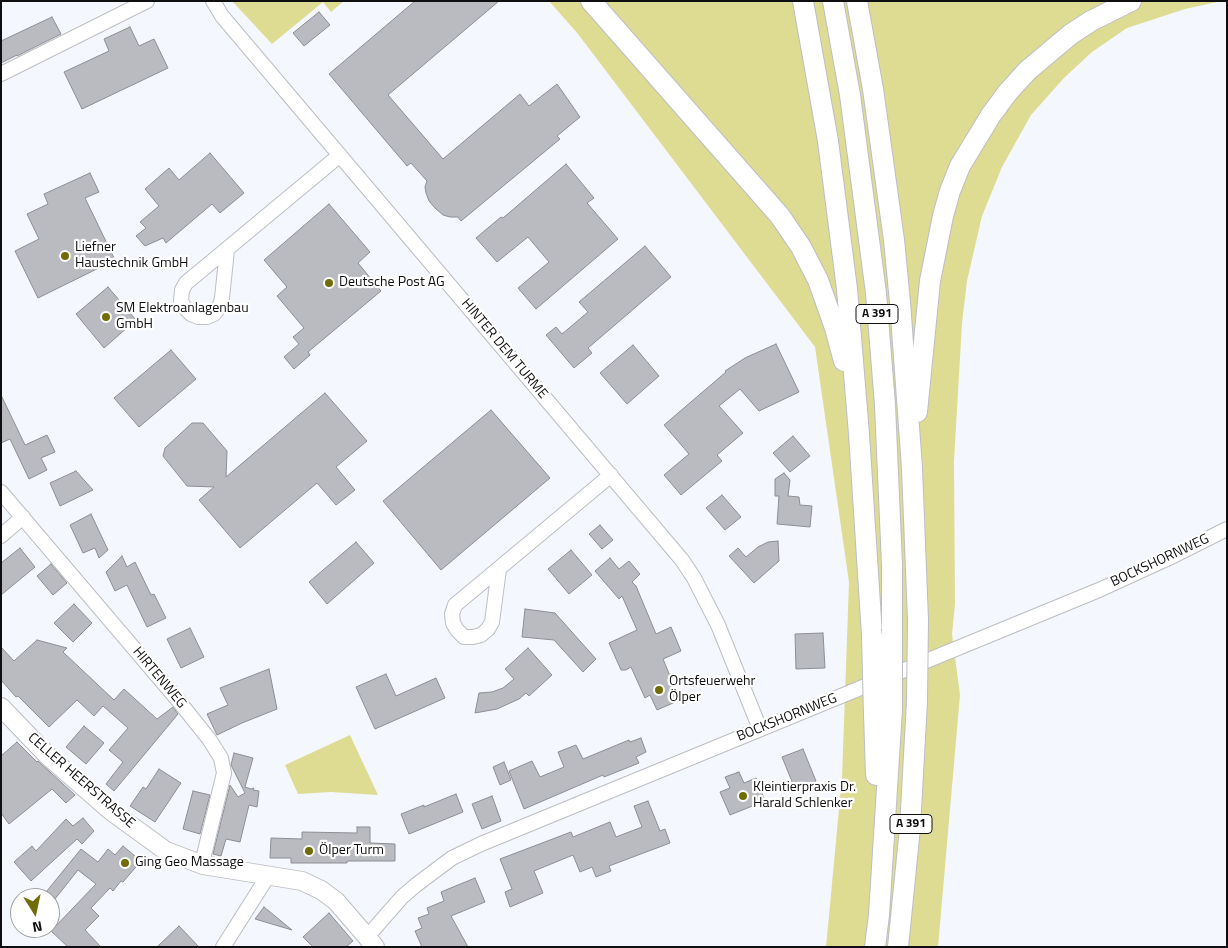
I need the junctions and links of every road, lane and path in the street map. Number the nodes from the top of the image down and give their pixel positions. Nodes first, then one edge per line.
1 (147, 1) edge
2 (213, 1) edge
3 (591, 1) edge
4 (803, 1) edge
5 (833, 1) edge
6 (857, 1) edge
7 (1131, 1) edge
8 (1, 74) edge
9 (340, 155) junction
10 (227, 250) junction
11 (859, 434) junction
12 (912, 468) junction
13 (611, 475) junction
14 (1, 492) edge
15 (23, 517) junction
16 (1227, 529) edge
17 (1, 536) edge
18 (499, 569) junction
19 (1, 707) edge
20 (883, 711) junction
21 (760, 729) junction
22 (203, 865) junction
23 (268, 876) junction
24 (371, 942) edge
25 (224, 947) edge
26 (876, 947) edge
27 (898, 947) edge

1 - 8 street
2 - 9 street, HINTER DEM TURME
3 - 11 highway
4 - 11 highway
5 - 20 highway, A 391, bridge
6 - 12 highway, A 391
7 - 12 highway
9 - 10 street
9 - 13 street, HINTER DEM TURME
10 - 10 street
11 - 20 highway, bridge
12 - 27 highway, A 391, bridge
13 - 18 street
13 - 21 street, HINTER DEM TURME
14 - 15 street, HIRTENWEG
15 - 17 street
15 - 22 street, HIRTENWEG
16 - 21 street, BOCKSHORNWEG
18 - 18 street
19 - 22 main road, CELLER HEERSTRASSE
20 - 26 highway, A 391
21 - 24 street, BOCKSHORNWEG
22 - 23 main road, CELLER HEERSTRASSE
23 - 24 main road, CELLER HEERSTRASSE
23 - 25 street

